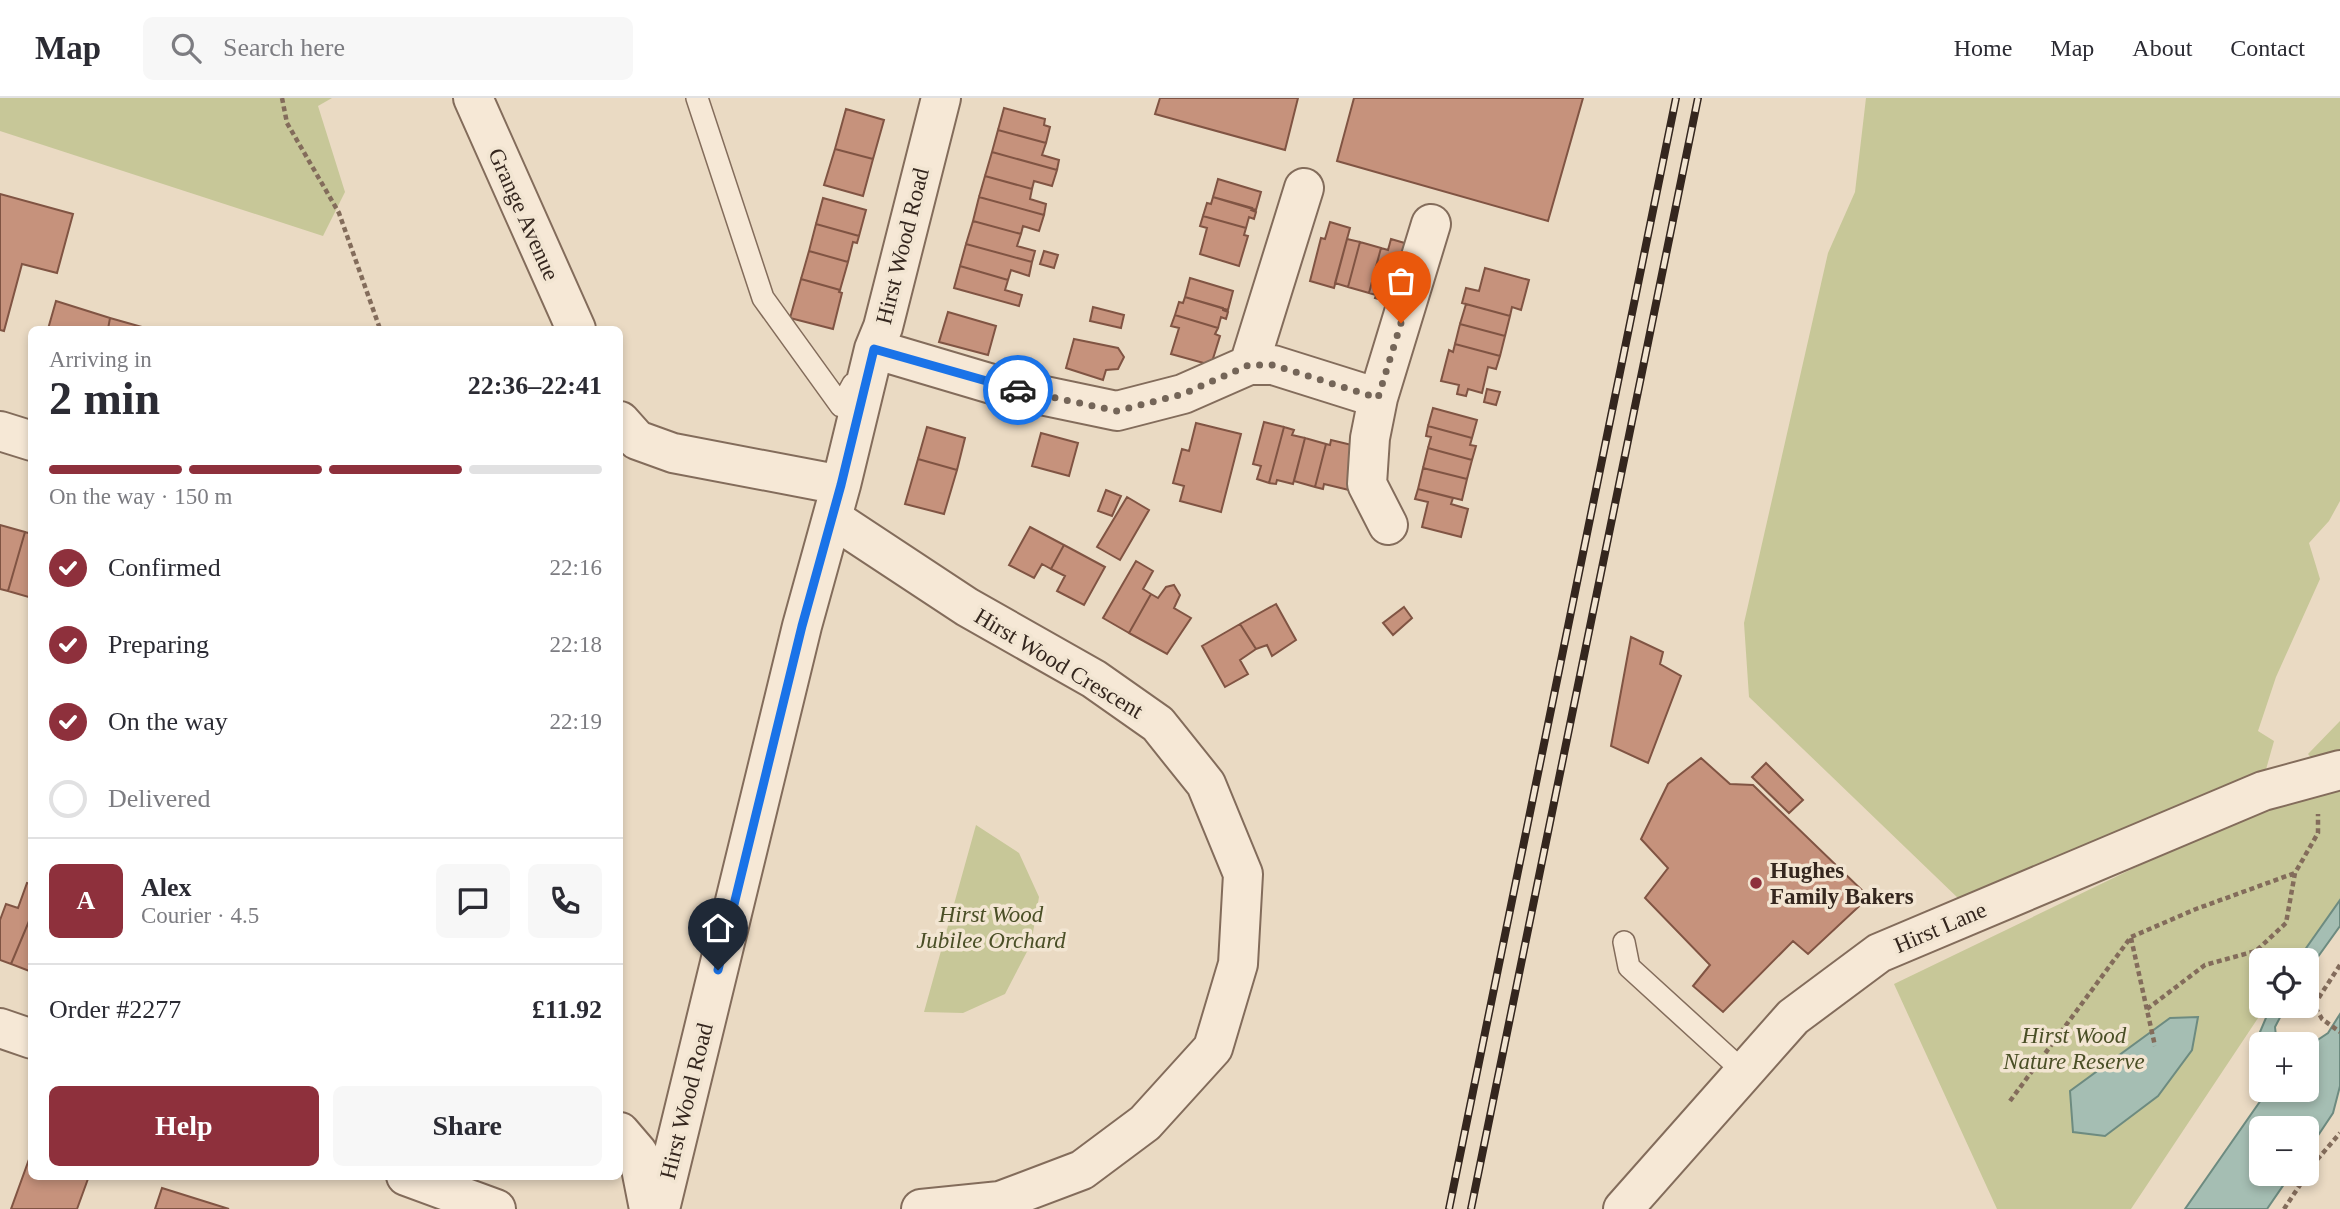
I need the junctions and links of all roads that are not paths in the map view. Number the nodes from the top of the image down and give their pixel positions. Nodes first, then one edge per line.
1 (473, 98) edge
2 (697, 98) edge
3 (941, 98) edge
4 (1304, 188) dead end
5 (1431, 224) dead end
6 (575, 326) edge
7 (879, 338) junction
8 (1249, 365) junction
9 (1378, 398) junction
10 (623, 424) edge
11 (0, 431) edge
12 (28, 440) edge
13 (836, 502) junction
14 (1388, 525) dead end
15 (2340, 770) edge
16 (1624, 942) dead end
17 (0, 1028) edge
18 (28, 1038) edge
19 (1744, 1072) junction
20 (623, 1136) edge
21 (416, 1180) edge
22 (496, 1209) edge
23 (649, 1209) edge
24 (660, 1209) edge
25 (921, 1209) edge
26 (1623, 1209) edge

1 - 6 street, Grange Avenue
2 - 7 lane
3 - 7 street, Hirst Wood Road
4 - 8 street
5 - 9 street
7 - 8 street
7 - 13 street, Hirst Wood Road
8 - 9 street
9 - 14 street
10 - 13 street
11 - 12 street
13 - 24 street, Hirst Wood Road
13 - 25 street, Hirst Wood Crescent
15 - 19 street, Hirst Lane
16 - 19 lane
17 - 18 street
19 - 26 street, Hirst Lane
20 - 23 street
21 - 22 street

